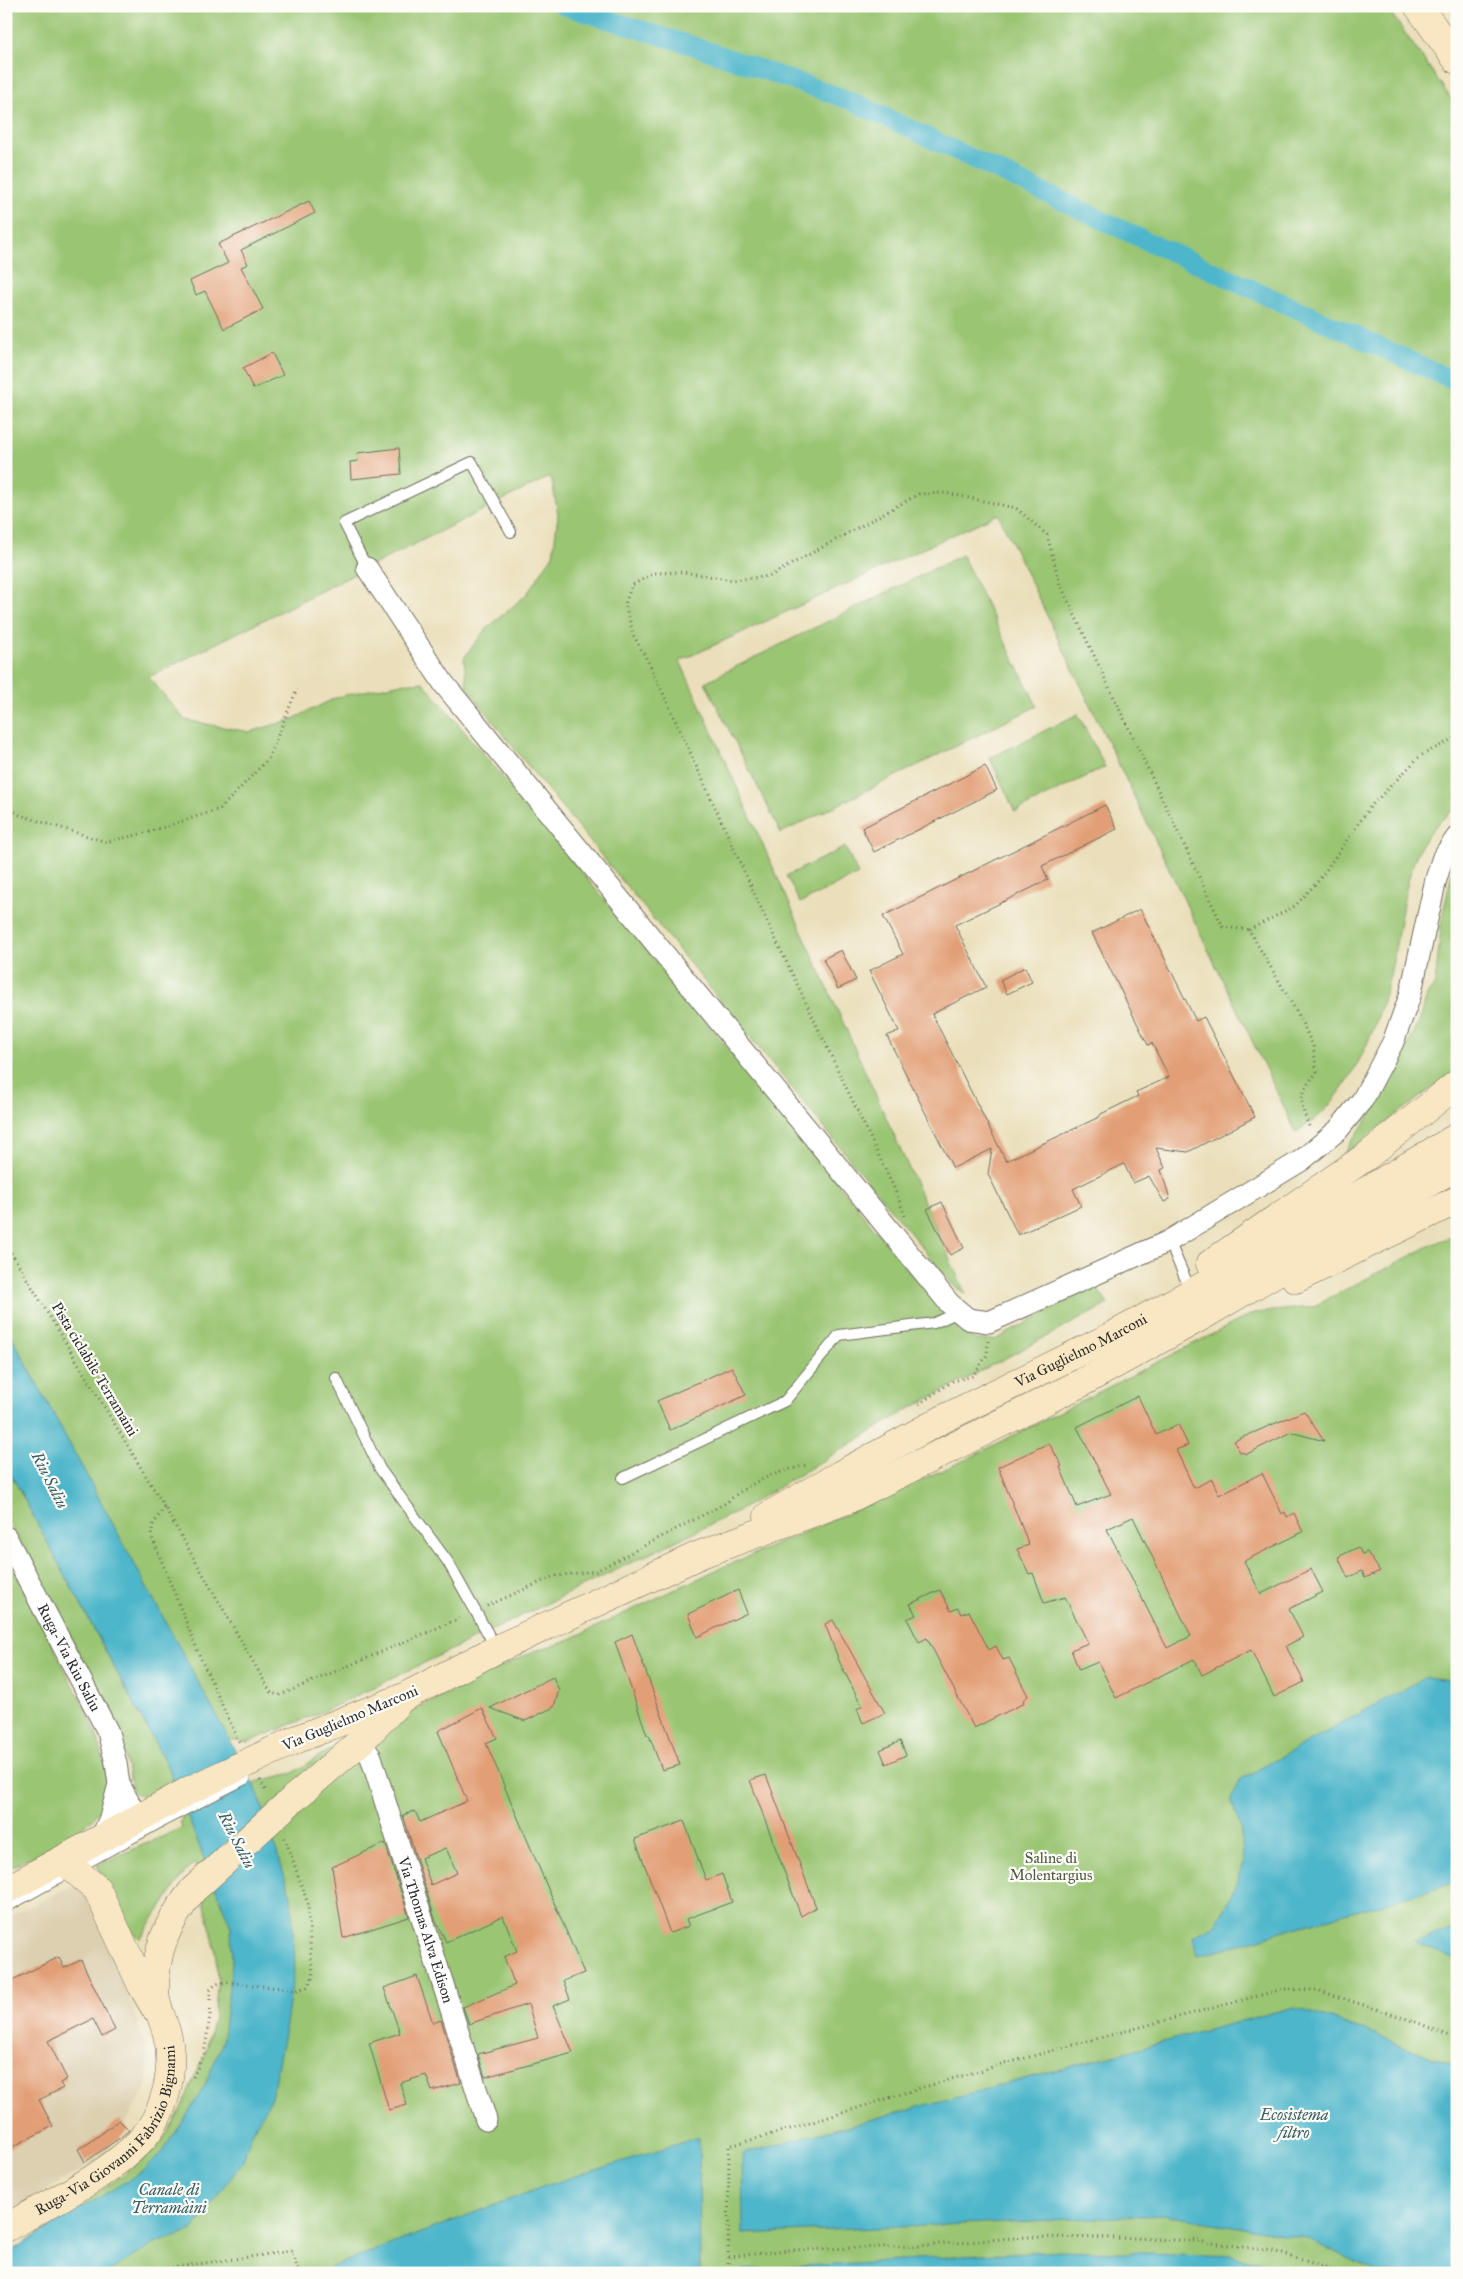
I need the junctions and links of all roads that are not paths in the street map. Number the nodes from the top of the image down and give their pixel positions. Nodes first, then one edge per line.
1 (1418, 6) edge
2 (1457, 60) edge
3 (511, 532) dead end
4 (367, 568) joint
5 (1457, 837) edge
6 (1457, 1084) edge
7 (1451, 1155) edge
8 (1457, 1200) edge
9 (1169, 1241) junction
10 (1186, 1280) junction
11 (959, 1312) junction
12 (336, 1378) dead end
13 (1081, 1383) junction
14 (946, 1417) junction
15 (623, 1478) dead end
16 (6, 1537) edge
17 (699, 1556) junction
18 (496, 1649) junction
19 (404, 1697) junction
20 (360, 1742) junction
21 (256, 1773) road end
22 (119, 1784) junction
23 (150, 1818) junction
24 (100, 1841) junction
25 (70, 1866) junction
26 (6, 1890) edge
27 (6, 1906) edge
28 (158, 2014) junction
29 (486, 2120) dead end
30 (6, 2228) edge

1 - 2 main road
3 - 4 lane
4 - 11 street
5 - 9 street
6 - 10 main road
7 - 13 main road, Via Guglielmo Marconi
7 - 14 main road, Via Guglielmo Marconi
8 - 13 main road
9 - 10 lane
9 - 11 street
10 - 14 main road
11 - 15 lane
12 - 18 lane
13 - 17 main road, Via Guglielmo Marconi
14 - 17 main road, Via Guglielmo Marconi
16 - 22 street, Ruga-Via Riu Saliu
17 - 18 main road, Via Guglielmo Marconi
18 - 19 main road, Via Guglielmo Marconi
19 - 20 main road, Ruga-Via Giovanni Fabrizio Bignami
19 - 23 main road, Via Guglielmo Marconi, bridge
20 - 28 main road, Ruga-Via Giovanni Fabrizio Bignami, bridge
20 - 29 street, Via Thomas Alva Edison
21 - 23 lane, bridge
22 - 23 street, Ruga-Via Riu Saliu
22 - 24 street, Ruga-Via Riu Saliu
23 - 24 main road, Via Guglielmo Marconi
23 - 25 lane
24 - 25 main road, Via Guglielmo Marconi
25 - 26 main road, Via Guglielmo Marconi
25 - 27 lane
25 - 28 main road
28 - 30 main road, Ruga-Via Giovanni Fabrizio Bignami

